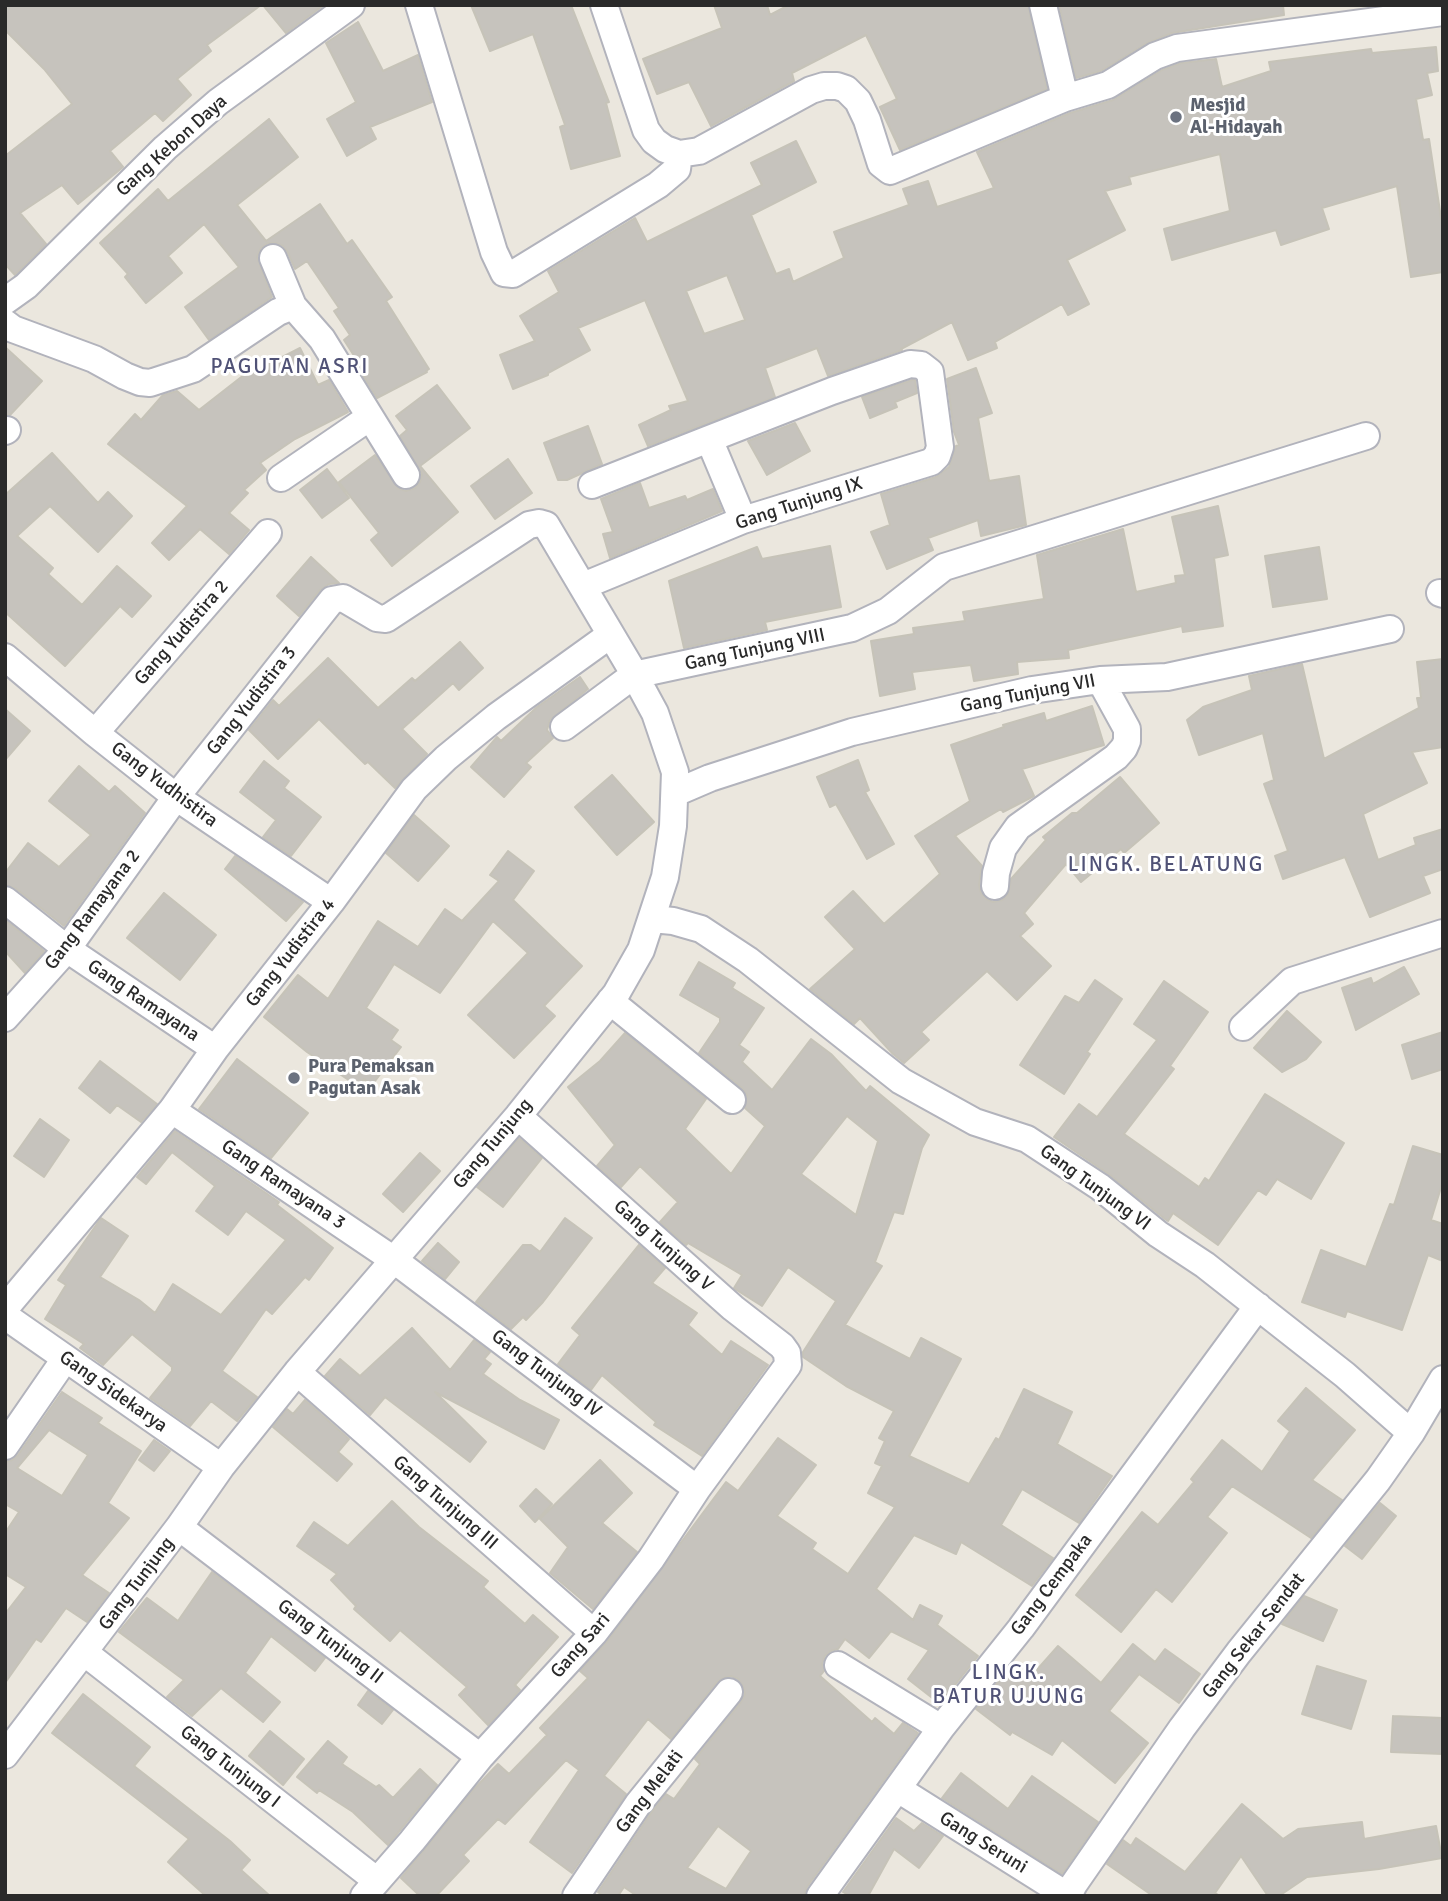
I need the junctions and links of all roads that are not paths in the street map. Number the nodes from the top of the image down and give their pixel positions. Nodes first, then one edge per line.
1 (351, 5) edge
2 (419, 5) edge
3 (604, 5) edge
4 (1044, 5) edge
5 (1443, 12) edge
6 (1065, 98) junction
7 (679, 154) junction
8 (273, 258) dead end
9 (5, 300) edge
10 (293, 306) junction
11 (5, 323) edge
12 (370, 417) junction
13 (1366, 436) dead end
14 (709, 439) junction
15 (406, 475) dead end
16 (281, 478) dead end
17 (592, 485) dead end
18 (743, 520) junction
19 (268, 533) dead end
20 (578, 578) junction
21 (328, 604) joint
22 (1390, 629) dead end
23 (610, 635) junction
24 (5, 657) edge
25 (634, 675) junction
26 (1100, 680) junction
27 (564, 727) dead end
28 (96, 733) junction
29 (675, 793) junction
30 (176, 797) junction
31 (995, 886) dead end
32 (5, 900) edge
33 (331, 902) junction
34 (652, 919) junction
35 (1443, 933) edge
36 (67, 949) junction
37 (610, 1001) junction
38 (5, 1018) edge
39 (1243, 1027) dead end
40 (215, 1049) junction
41 (732, 1100) dead end
42 (172, 1110) junction
43 (518, 1116) junction
44 (394, 1260) junction
45 (1258, 1306) junction
46 (6, 1312) edge
47 (65, 1359) junction
48 (297, 1372) junction
49 (1443, 1379) edge
50 (778, 1380) joint
51 (1410, 1433) junction
52 (5, 1446) edge
53 (221, 1466) junction
54 (697, 1489) junction
55 (179, 1527) junction
56 (594, 1633) junction
57 (85, 1653) junction
58 (838, 1665) dead end
59 (729, 1692) dead end
60 (941, 1728) junction
61 (5, 1755) edge
62 (480, 1757) junction
63 (898, 1789) junction
64 (370, 1888) edge
65 (576, 1896) edge
66 (820, 1896) edge
67 (1068, 1896) edge

1 - 9 street, Gang Kebon Daya
2 - 7 street
3 - 7 street
4 - 6 street
5 - 6 street
6 - 7 street
8 - 10 street
10 - 11 street
10 - 12 street
12 - 15 street
12 - 16 street
13 - 25 street, Gang Tunjung VIII
14 - 17 street
14 - 18 street
14 - 18 street, Gang Tunjung IX
18 - 20 street, Gang Tunjung IX
19 - 28 street, Gang Yudistira 2
20 - 21 street, Gang Tunjung
20 - 23 street, Gang Tunjung
21 - 30 street, Gang Yudistira 3
22 - 26 street, Gang Tunjung VII
23 - 25 street, Gang Tunjung
23 - 33 street, Gang Yudistira 4
24 - 28 street, Gang Yudhistira
25 - 27 street, Gang Tunjung VIII
25 - 29 street, Gang Tunjung
26 - 29 street, Gang Tunjung VII
26 - 31 street
28 - 30 street, Gang Yudhistira
29 - 34 street, Gang Tunjung
30 - 33 street, Gang Yudhistira
30 - 36 street, Gang Ramayana 2
32 - 36 street, Gang Ramayana
33 - 40 street, Gang Yudistira 4
34 - 37 street, Gang Tunjung
34 - 45 street, Gang Tunjung VI
35 - 39 street
36 - 38 street, Gang Ramayana 2
36 - 40 street, Gang Ramayana
37 - 41 street
37 - 43 street, Gang Tunjung
40 - 42 street, Gang Yudistira 4
42 - 44 street, Gang Ramayana 3
42 - 46 street, Gang Yudistira 4
43 - 44 street, Gang Tunjung
43 - 50 street, Gang Tunjung V
44 - 48 street, Gang Tunjung
44 - 54 street, Gang Tunjung IV
45 - 51 street, Gang Tunjung VI
45 - 60 street, Gang Cempaka
46 - 47 street, Gang Sidekarya
47 - 52 street
47 - 53 street, Gang Sidekarya
48 - 53 street, Gang Tunjung
48 - 56 street, Gang Tunjung III
49 - 51 street, Gang Sekar Sendat
50 - 54 street, Gang Sari
51 - 67 street, Gang Sekar Sendat
53 - 55 street, Gang Tunjung
54 - 56 street, Gang Sari
55 - 57 street, Gang Tunjung
55 - 62 street, Gang Tunjung II
56 - 62 street, Gang Sari
57 - 61 street, Gang Tunjung
57 - 64 street, Gang Tunjung I
58 - 60 street
59 - 65 street, Gang Melati
60 - 63 street, Gang Cempaka
62 - 64 street, Gang Sari
63 - 66 street, Gang Cempaka
63 - 67 street, Gang Seruni

